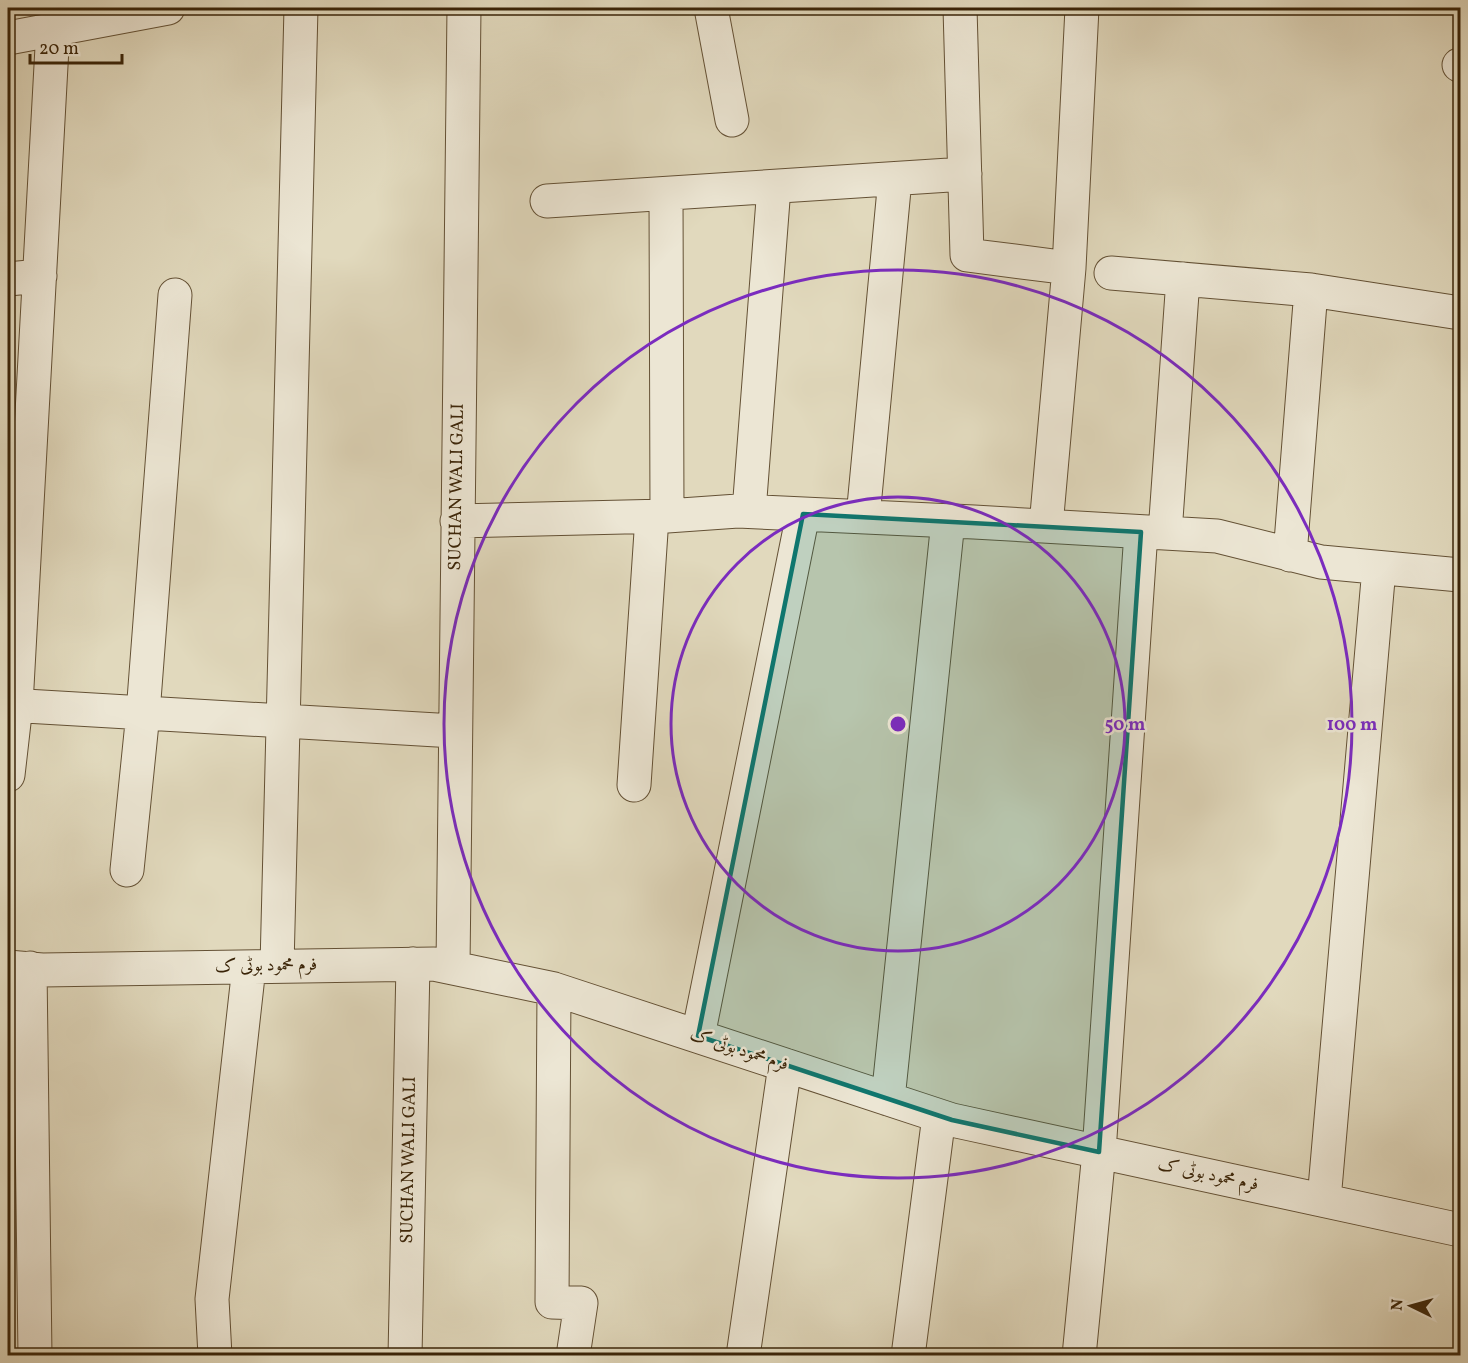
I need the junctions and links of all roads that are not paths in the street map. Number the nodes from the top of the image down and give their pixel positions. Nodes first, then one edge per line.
1 (168, 8) edge
2 (301, 8) edge
3 (464, 8) edge
4 (711, 8) edge
5 (960, 8) edge
6 (1082, 8) edge
7 (87, 15) edge
8 (53, 29) junction
9 (8, 38) edge
10 (732, 120) dead end
11 (965, 174) junction
12 (895, 179) junction
13 (774, 187) junction
14 (666, 194) junction
15 (547, 201) dead end
16 (1069, 268) junction
17 (1111, 273) dead end
18 (40, 276) junction
19 (8, 279) edge
20 (1183, 279) junction
21 (1311, 290) junction
22 (175, 295) dead end
23 (1461, 313) edge
24 (19, 424) edge
25 (748, 511) junction
26 (803, 514) junction
27 (660, 517) junction
28 (863, 517) junction
29 (457, 521) junction
30 (948, 521) junction
31 (1046, 526) junction
32 (1153, 533) junction
33 (1290, 555) junction
34 (1379, 567) junction
35 (15, 568) edge
36 (1461, 575) edge
37 (12, 705) edge
38 (143, 713) junction
39 (283, 721) junction
40 (454, 731) junction
41 (8, 775) edge
42 (634, 785) dead end
43 (127, 870) dead end
44 (413, 964) junction
45 (263, 967) junction
46 (453, 967) junction
47 (19, 968) edge
48 (554, 989) junction
49 (698, 1036) junction
50 (785, 1065) junction
51 (888, 1099) junction
52 (939, 1116) junction
53 (1099, 1152) junction
54 (1324, 1200) junction
55 (1461, 1230) edge
56 (35, 1356) edge
57 (215, 1356) edge
58 (405, 1356) edge
59 (573, 1356) edge
60 (743, 1356) edge
61 (908, 1356) edge
62 (1079, 1356) edge

1 - 7 street
2 - 39 street
3 - 29 street, SUCHAN WALI GALI
4 - 10 street
5 - 11 street
6 - 16 street
7 - 8 street
8 - 9 street
8 - 18 street
11 - 12 street
11 - 16 street
12 - 13 street
12 - 28 street
13 - 14 street
13 - 25 street
14 - 15 street
14 - 27 street
16 - 31 street
17 - 20 street
18 - 19 street
18 - 24 street
20 - 21 street
20 - 32 street
21 - 23 street
21 - 33 street
22 - 38 street
24 - 35 street
25 - 26 street
25 - 27 street
26 - 28 street
26 - 49 street
27 - 29 street
27 - 42 street
28 - 30 street
29 - 40 street, SUCHAN WALI GALI
30 - 31 street
30 - 51 street
31 - 32 street
32 - 33 street
32 - 53 street
33 - 34 street
34 - 36 street
34 - 54 street
35 - 37 street
37 - 38 street
37 - 41 street
38 - 39 street
38 - 43 street
39 - 40 street
39 - 45 street
40 - 46 street, SUCHAN WALI GALI
44 - 45 street, فرم محمود بوٹی ک
44 - 46 street, فرم محمود بوٹی ک
44 - 58 street, SUCHAN WALI GALI
45 - 47 street, فرم محمود بوٹی ک
45 - 57 street
46 - 48 street, فرم محمود بوٹی ک
47 - 56 street
48 - 49 street, فرم محمود بوٹی ک
48 - 59 street
49 - 50 street, فرم محمود بوٹی ک
50 - 51 street, فرم محمود بوٹی ک
50 - 60 street
51 - 52 street, فرم محمود بوٹی ک
52 - 53 street, فرم محمود بوٹی ک
52 - 61 street
53 - 54 street, فرم محمود بوٹی ک
53 - 62 street
54 - 55 street, فرم محمود بوٹی ک

